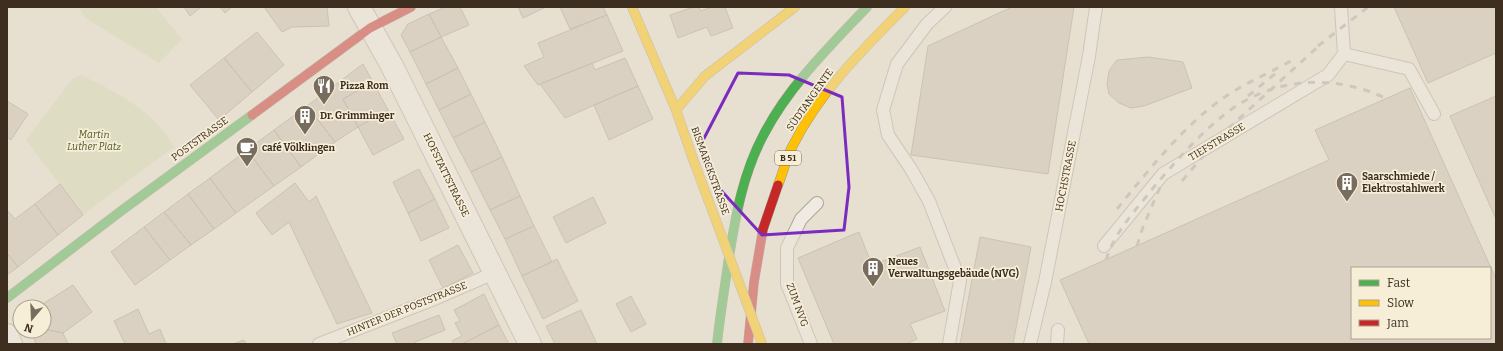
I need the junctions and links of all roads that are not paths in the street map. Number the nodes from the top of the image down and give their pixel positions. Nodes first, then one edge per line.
1 (359, 7) edge
2 (411, 7) edge
3 (632, 7) edge
4 (795, 7) edge
5 (866, 7) edge
6 (905, 7) edge
7 (945, 7) edge
8 (1096, 7) edge
9 (1341, 7) edge
10 (370, 28) junction
11 (1344, 54) junction
12 (676, 110) junction
13 (1434, 114) dead end
14 (817, 203) dead end
15 (1104, 246) dead end
16 (494, 273) junction
17 (7, 298) edge
18 (1058, 330) dead end
19 (7, 335) edge
20 (11, 344) edge
21 (319, 344) edge
22 (530, 344) edge
23 (717, 344) edge
24 (748, 344) edge
25 (762, 344) edge
26 (811, 344) edge
27 (949, 344) edge
28 (1030, 344) edge
29 (1057, 344) edge

1 - 10 street, HOFSTATTSTRASSE
2 - 10 main road, POSTSTRASSE
3 - 12 main road, BISMARCKSTRASSE
4 - 12 main road
5 - 23 main road, SÜDTANGENTE
6 - 24 main road, SÜDTANGENTE / B 51
7 - 27 lane
8 - 28 lane, HOCHSTRASSE
9 - 11 lane
10 - 16 street, HOFSTATTSTRASSE
10 - 17 main road, POSTSTRASSE
11 - 13 lane
11 - 15 lane, TIEFSTRASSE
12 - 25 main road, BISMARCKSTRASSE, bridge
14 - 26 lane, ZUM NVG
16 - 21 lane, HINTER DER POSTSTRASSE
16 - 22 street, HOFSTATTSTRASSE
18 - 29 lane
19 - 20 street

